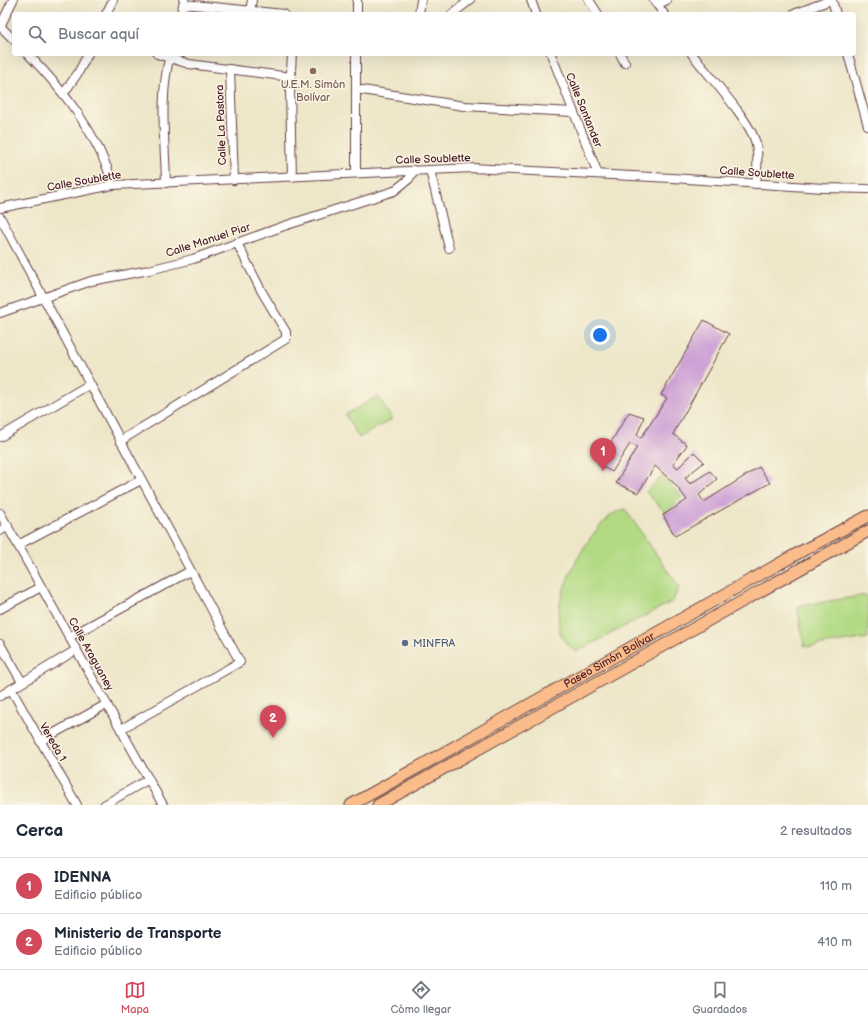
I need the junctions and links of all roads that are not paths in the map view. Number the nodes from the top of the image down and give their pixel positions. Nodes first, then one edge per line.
1 (13, 0) edge
2 (113, 0) edge
3 (252, 0) edge
4 (357, 0) edge
5 (421, 0) edge
6 (470, 0) edge
7 (530, 0) edge
8 (589, 0) edge
9 (667, 0) edge
10 (831, 0) edge
11 (184, 2) edge
12 (656, 3) edge
13 (250, 11) junction
14 (107, 12) edge
15 (182, 12) edge
16 (261, 12) edge
17 (357, 12) edge
18 (419, 12) edge
19 (455, 12) edge
20 (535, 12) edge
21 (597, 12) edge
22 (663, 12) edge
23 (799, 12) edge
24 (835, 12) edge
25 (0, 26) edge
26 (12, 38) edge
27 (30, 56) edge
28 (87, 56) edge
29 (170, 56) edge
30 (292, 56) edge
31 (356, 56) edge
32 (551, 56) edge
33 (621, 56) edge
34 (695, 56) edge
35 (849, 56) edge
36 (624, 64) dead end
37 (230, 69) junction
38 (291, 77) junction
39 (356, 89) junction
40 (64, 93) junction
41 (573, 112) junction
42 (868, 126) edge
43 (414, 170) junction
44 (430, 170) junction
45 (356, 173) junction
46 (598, 174) junction
47 (292, 177) junction
48 (234, 180) junction
49 (166, 183) junction
50 (756, 184) junction
51 (113, 185) junction
52 (868, 189) edge
53 (0, 208) edge
54 (0, 217) edge
55 (237, 243) junction
56 (449, 248) dead end
57 (43, 296) junction
58 (0, 313) edge
59 (90, 384) junction
60 (0, 437) edge
61 (120, 441) junction
62 (141, 480) junction
63 (0, 513) edge
64 (868, 516) edge
65 (8, 526) junction
66 (0, 531) edge
67 (868, 532) edge
68 (18, 545) junction
69 (190, 571) junction
70 (41, 587) junction
71 (702, 607) junction
72 (0, 609) edge
73 (709, 619) junction
74 (70, 637) junction
75 (0, 644) edge
76 (76, 650) junction
77 (22, 682) junction
78 (11, 689) junction
79 (0, 696) edge
80 (107, 704) junction
81 (120, 729) junction
82 (40, 742) junction
83 (149, 779) junction
84 (370, 794) junction
85 (77, 805) edge
86 (104, 805) edge
87 (163, 805) edge
88 (351, 805) edge
89 (377, 805) edge

1 - 25 street
2 - 14 street
3 - 13 street
4 - 17 street
5 - 18 street
6 - 19 street
7 - 20 street
8 - 21 street
9 - 12 street
10 - 23 street
10 - 24 street
11 - 13 street
11 - 15 street
12 - 22 street
13 - 16 street
25 - 26 street
27 - 40 street
28 - 40 street
29 - 37 street
29 - 49 street
30 - 38 street
31 - 39 street
32 - 41 street, Calle Santander
33 - 36 street
34 - 50 street
35 - 42 street
37 - 38 street
37 - 48 street, Calle La Pastora
38 - 47 street
39 - 41 street
39 - 45 street
40 - 51 street
41 - 46 street, Calle Santander
43 - 44 street, Calle Soublette
43 - 45 street, Calle Soublette
43 - 55 street, Calle Manuel Piar
44 - 46 street, Calle Soublette
44 - 56 street
45 - 47 street, Calle Soublette
46 - 50 street, Calle Soublette
47 - 48 street, Calle Soublette
48 - 49 street, Calle Soublette
49 - 51 street, Calle Soublette
50 - 52 street, Calle Soublette
51 - 53 street, Calle Soublette
54 - 57 street
55 - 57 street, Calle Manuel Piar
55 - 61 street
57 - 58 street, Calle Manuel Piar
57 - 59 street
59 - 60 street
59 - 61 street
61 - 62 street
62 - 68 street
62 - 69 street
63 - 65 street, Calle Araguaney
64 - 71 main road, Paseo Simón Bolívar
65 - 66 street
65 - 68 street, Calle Araguaney
67 - 73 main road, Paseo Simón Bolívar
68 - 70 street, Calle Araguaney
69 - 74 street
69 - 81 street
70 - 72 street
70 - 74 street, Calle Araguaney
71 - 73 main road
71 - 84 main road, Paseo Simón Bolívar
73 - 89 main road, Paseo Simón Bolívar
74 - 76 street, Calle Araguaney
75 - 77 street
76 - 77 street
76 - 80 street, Calle Araguaney
77 - 78 street
78 - 79 street
78 - 82 street, Vereda 1
80 - 81 street, Calle Araguaney
80 - 82 street
81 - 83 street, Calle Araguaney
82 - 85 street, Vereda 1
83 - 86 street
83 - 87 street, Calle Araguaney
84 - 88 main road, Paseo Simón Bolívar
84 - 89 main road

